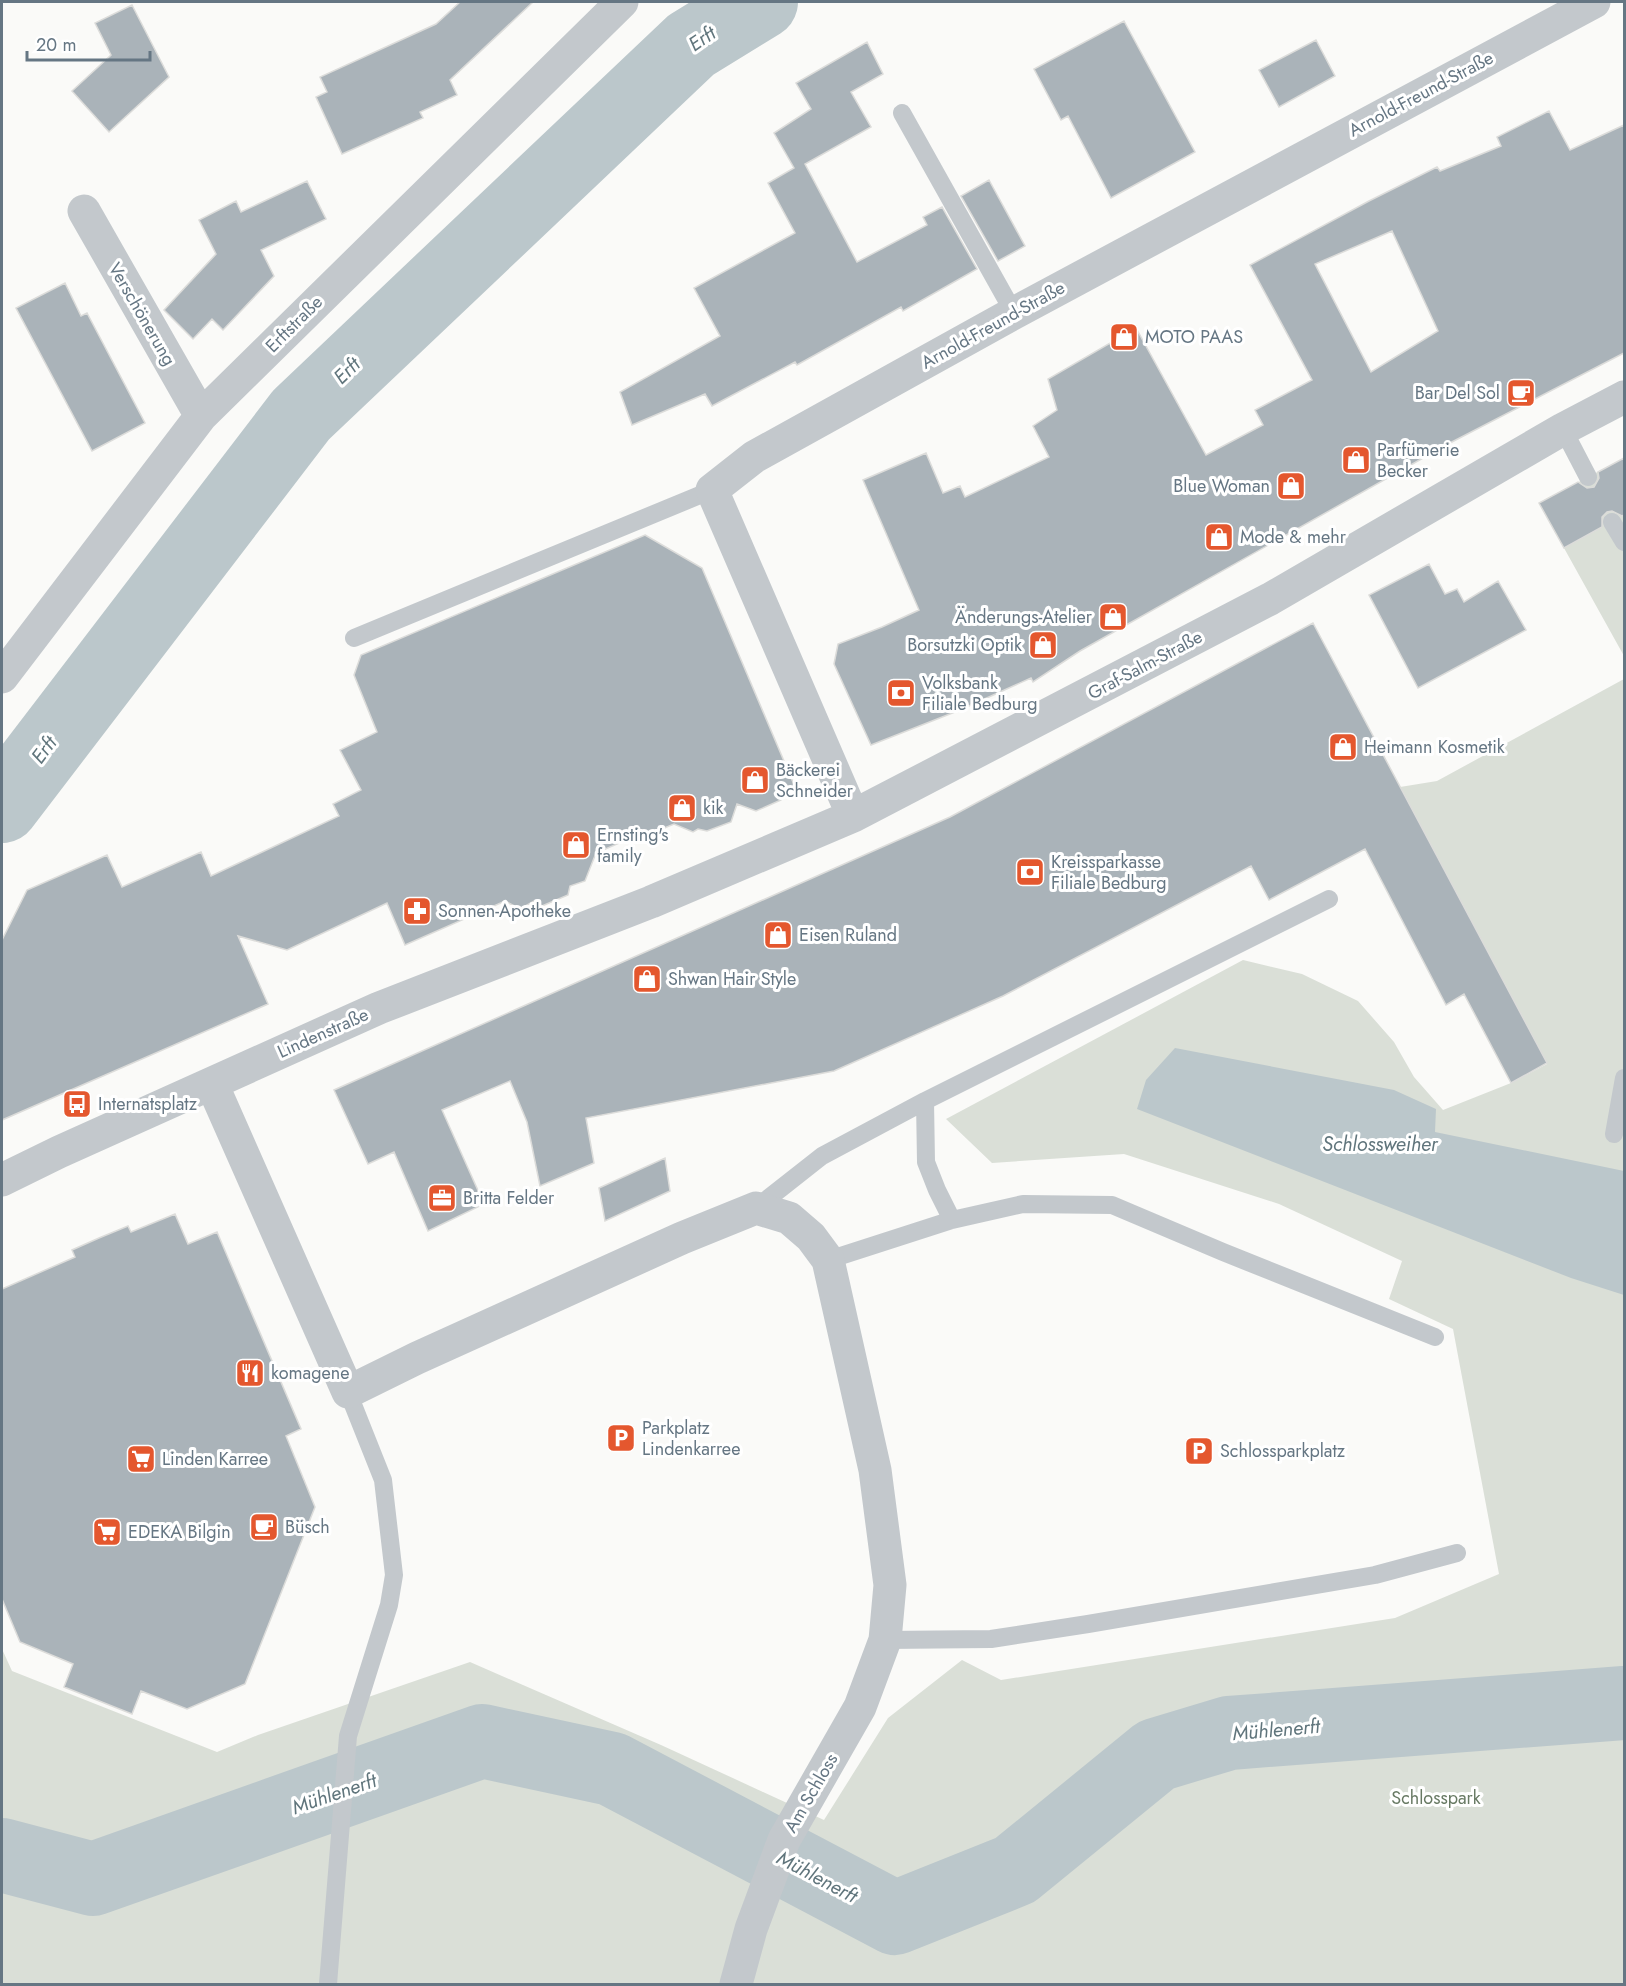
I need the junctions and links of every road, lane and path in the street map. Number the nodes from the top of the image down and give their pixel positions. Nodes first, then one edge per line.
1 (622, 2) edge
2 (1594, 2) edge
3 (902, 113) dead end
4 (84, 212) dead end
5 (1014, 313) junction
6 (1624, 397) edge
7 (201, 416) junction
8 (1563, 429) junction
9 (1588, 477) dead end
10 (712, 490) junction
11 (1612, 522) dead end
12 (1624, 542) edge
13 (354, 638) dead end
14 (2, 677) edge
15 (853, 816) junction
16 (1329, 899) dead end
17 (651, 902) joint
18 (1624, 1078) edge
19 (212, 1084) junction
20 (925, 1101) junction
21 (1614, 1134) dead end
22 (2, 1180) edge
23 (756, 1208) junction
24 (952, 1220) junction
25 (828, 1260) junction
26 (1435, 1337) dead end
27 (348, 1392) junction
28 (1457, 1552) dead end
29 (885, 1640) junction
30 (328, 1984) edge
31 (736, 1984) edge

1 - 7 street, Erftstraße
2 - 5 street, Arnold-Freund-Straße
3 - 5 lane
4 - 7 street, Verschönerung
5 - 10 street, Arnold-Freund-Straße
6 - 8 street, Graf-Salm-Straße
7 - 14 street, Erftstraße
8 - 9 lane
8 - 15 street, Graf-Salm-Straße
10 - 13 lane
10 - 15 street
11 - 12 lane
15 - 17 street, Graf-Salm-Straße
16 - 20 lane
17 - 19 street, Lindenstraße
18 - 21 lane
19 - 22 street, Lindenstraße
19 - 27 street
20 - 23 lane
20 - 24 lane
23 - 25 street
23 - 27 street
24 - 25 lane
24 - 26 lane
25 - 29 street, Am Schloss
27 - 30 lane
28 - 29 lane
29 - 31 street, Am Schloss

